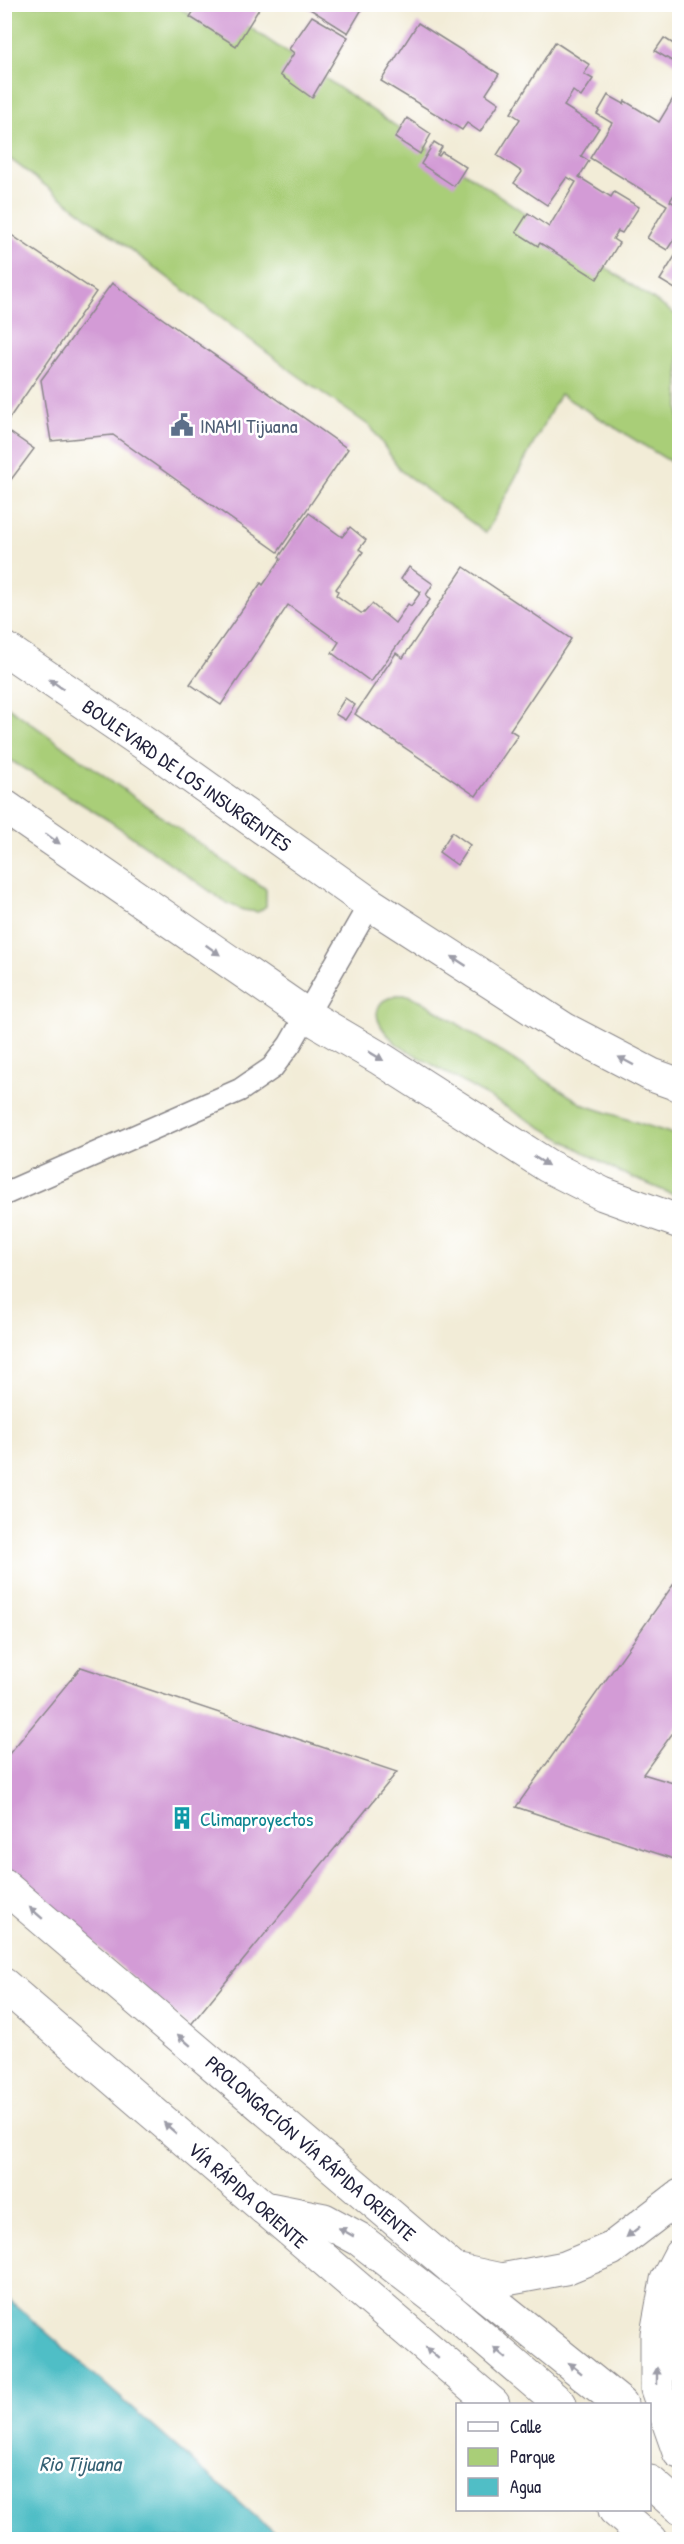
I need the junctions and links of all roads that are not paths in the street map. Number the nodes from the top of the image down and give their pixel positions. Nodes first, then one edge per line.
1 (4, 648) edge
2 (4, 806) edge
3 (370, 904) junction
4 (308, 1016) junction
5 (680, 1085) edge
6 (4, 1194) edge
7 (680, 1222) edge
8 (4, 1886) edge
9 (4, 1985) edge
10 (680, 2196) edge
11 (262, 2207) junction
12 (680, 2255) edge
13 (453, 2269) junction
14 (492, 2403) edge
15 (559, 2403) edge
16 (620, 2403) edge
17 (651, 2429) edge
18 (679, 2452) edge
19 (651, 2483) edge
20 (680, 2508) edge
21 (616, 2511) edge
22 (650, 2540) edge

3 -> 1 main road, BOULEVARD DE LOS INSURGENTES
2 -> 4 main road
3 - 4 lane
5 -> 3 main road, BOULEVARD DE LOS INSURGENTES
4 - 6 lane
4 -> 7 main road
13 -> 8 main road, PROLONGACIÓN VÍA RÁPIDA ORIENTE
11 -> 9 main road, VÍA RÁPIDA ORIENTE
10 -> 13 main road
14 -> 11 main road, VÍA RÁPIDA ORIENTE
15 -> 11 main road
18 -> 12 main road
16 -> 13 main road, PROLONGACIÓN VÍA RÁPIDA ORIENTE
17 - 18 main road
19 - 20 main road
21 - 22 main road

